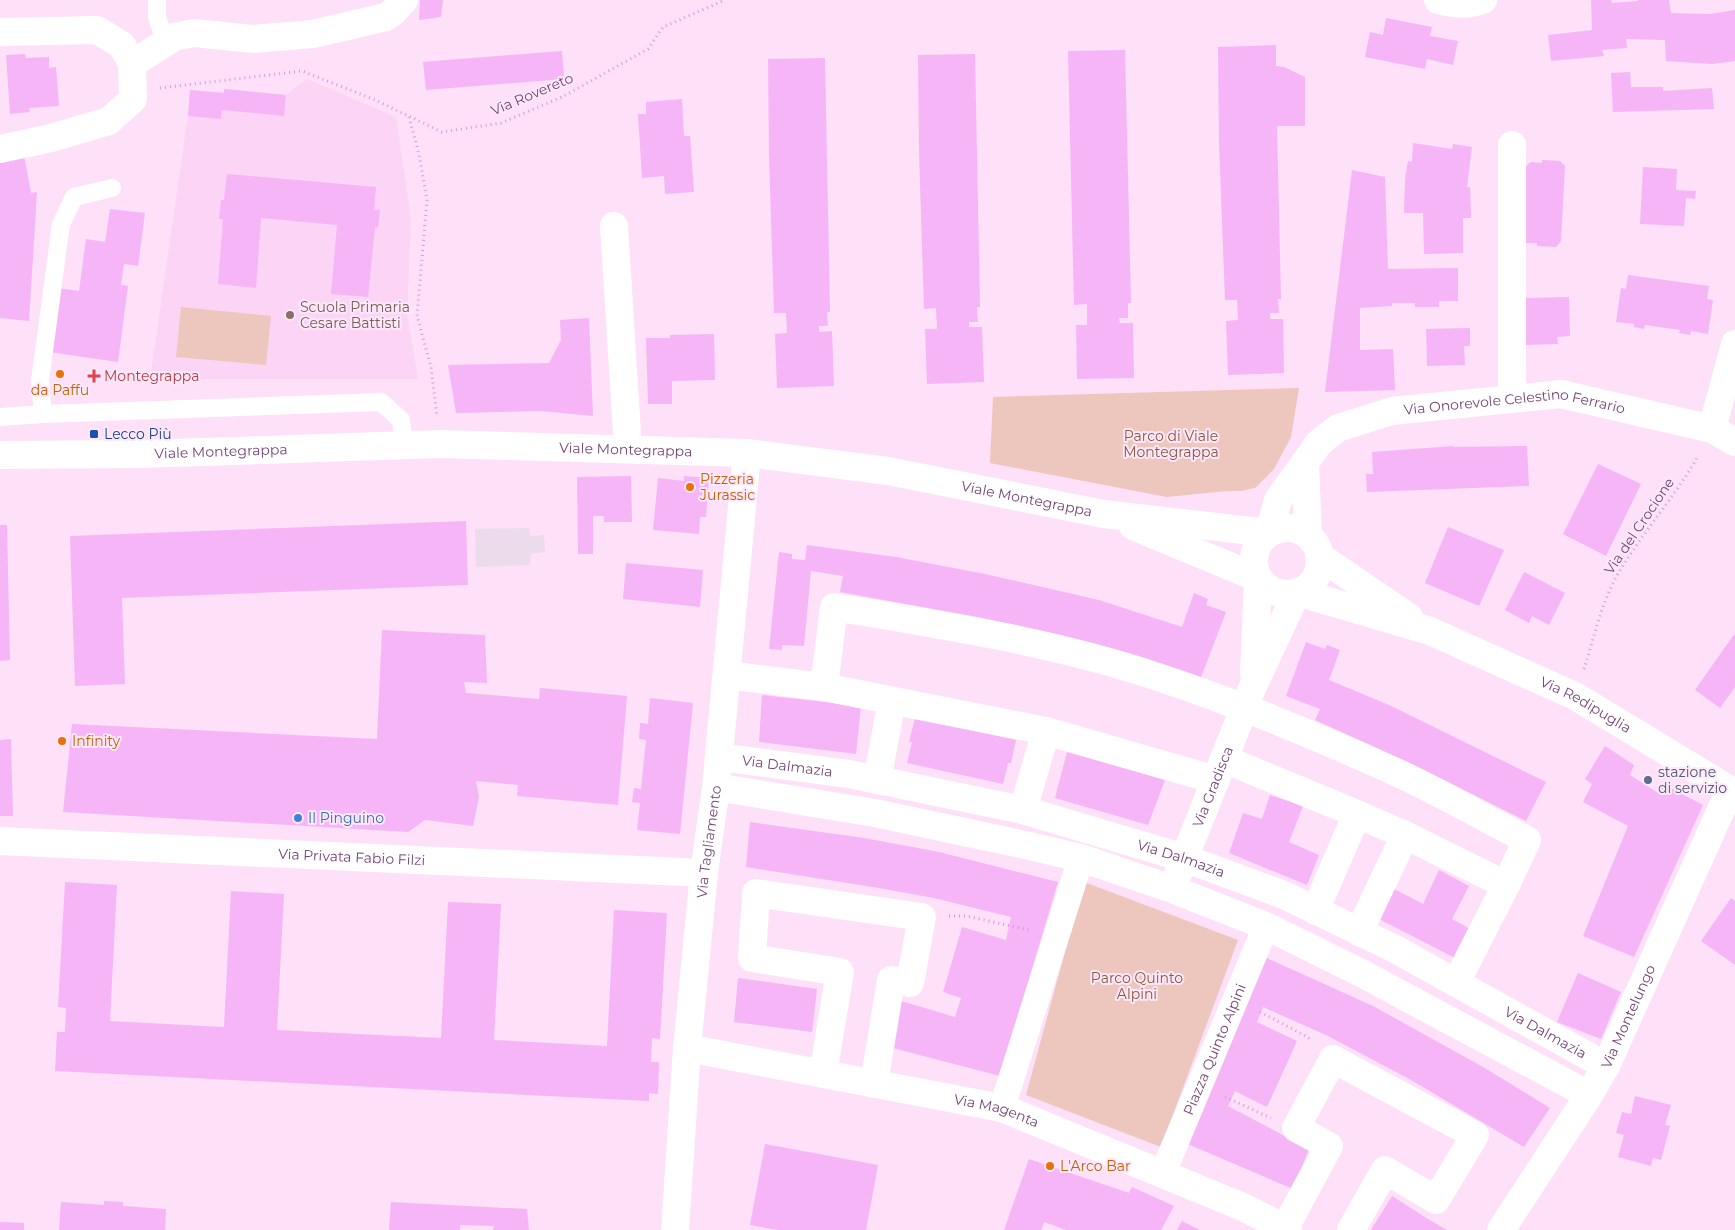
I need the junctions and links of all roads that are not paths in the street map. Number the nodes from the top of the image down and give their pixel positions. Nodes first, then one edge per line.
1 (156, 0) edge
2 (404, 0) edge
3 (1438, 0) edge
4 (1482, 0) edge
5 (0, 32) edge
6 (166, 43) junction
7 (132, 64) junction
8 (1512, 145) dead end
9 (0, 148) edge
10 (112, 188) dead end
11 (614, 226) dead end
12 (1735, 344) edge
13 (1512, 399) junction
14 (43, 414) junction
15 (0, 417) edge
16 (1724, 435) edge
17 (404, 445) junction
18 (628, 449) junction
19 (747, 453) junction
20 (0, 454) edge
21 (142, 454) junction
22 (1306, 463) junction
23 (0, 472) edge
24 (1104, 514) junction
25 (1269, 533) junction
26 (1313, 546) junction
27 (1258, 578) junction
28 (1297, 592) junction
29 (1430, 631) junction
30 (727, 675) junction
31 (824, 687) junction
32 (1249, 697) junction
33 (892, 700) junction
34 (1046, 731) junction
35 (719, 758) junction
36 (1220, 770) junction
37 (877, 780) junction
38 (716, 787) junction
39 (1733, 791) edge
40 (1023, 810) junction
41 (1357, 814) junction
42 (1405, 835) junction
43 (0, 841) edge
44 (1081, 858) junction
45 (1184, 858) junction
46 (704, 873) junction
47 (1506, 885) junction
48 (1172, 889) junction
49 (1315, 911) junction
50 (1266, 926) junction
51 (1359, 932) junction
52 (1456, 983) junction
53 (687, 1048) junction
54 (1606, 1066) junction
55 (823, 1074) junction
56 (874, 1084) junction
57 (1589, 1095) junction
58 (1002, 1108) junction
59 (1162, 1173) junction
60 (1286, 1229) edge
61 (675, 1230) edge
62 (1351, 1230) edge
63 (1501, 1230) edge

1 - 6 lane
2 - 6 street
3 - 4 street
5 - 7 street
6 - 7 street
7 - 9 street
8 - 13 street
10 - 14 lane
11 - 18 street
12 - 16 street
13 - 16 street, Via Onorevole Celestino Ferrario
13 - 22 street, Via Onorevole Celestino Ferrario
14 - 15 lane
14 - 17 lane
17 - 18 street, Viale Montegrappa
17 - 21 street, Viale Montegrappa
18 - 19 street, Viale Montegrappa
19 - 24 street, Viale Montegrappa
19 - 30 street, Via Tagliamento
20 - 21 street, Viale Montegrappa
21 - 23 street, Viale Montegrappa
22 - 25 street, Via Onorevole Celestino Ferrario
22 - 26 street
24 - 25 street, Viale Montegrappa
24 - 27 street, Viale Montegrappa
25 - 26 street, Viale Montegrappa
25 - 27 street
26 - 28 street
26 - 29 street, Via Redipuglia
27 - 28 street, Viale Montegrappa
27 - 32 street, Via Gradisca
28 - 29 street, Via Redipuglia
28 - 32 street, Via Gradisca
29 - 39 street, Via Redipuglia
30 - 31 street
30 - 35 street, Via Tagliamento
31 - 32 street
31 - 33 street
32 - 36 street, Via Gradisca
32 - 47 street
33 - 34 street
33 - 37 street
34 - 36 street
34 - 40 street
35 - 37 street, Via Dalmazia
35 - 38 street, Via Tagliamento
36 - 41 street
36 - 45 street, Via Gradisca
37 - 40 street, Via Dalmazia
38 - 44 street
38 - 46 street, Via Tagliamento
39 - 54 street, Via Montelungo
40 - 45 street, Via Dalmazia
41 - 42 street
41 - 49 street
42 - 47 street
42 - 51 street
43 - 46 street, Via Privata Fabio Filzi
44 - 48 street
44 - 58 street
45 - 48 street, Via Gradisca
45 - 49 street, Via Dalmazia
46 - 53 street, Via Tagliamento
47 - 52 street
48 - 50 street
49 - 51 street, Via Dalmazia
50 - 57 street
50 - 59 street, Piazza Quinto Alpini
51 - 52 street, Via Dalmazia
52 - 54 street, Via Dalmazia
53 - 55 street, Via Magenta
53 - 61 street, Via Tagliamento
54 - 57 street, Via Montelungo
55 - 56 street, Via Magenta
55 - 56 street
56 - 58 street, Via Magenta
57 - 63 street, Via Montelungo
58 - 59 street, Via Magenta
59 - 60 street, Via Magenta
60 - 62 street

